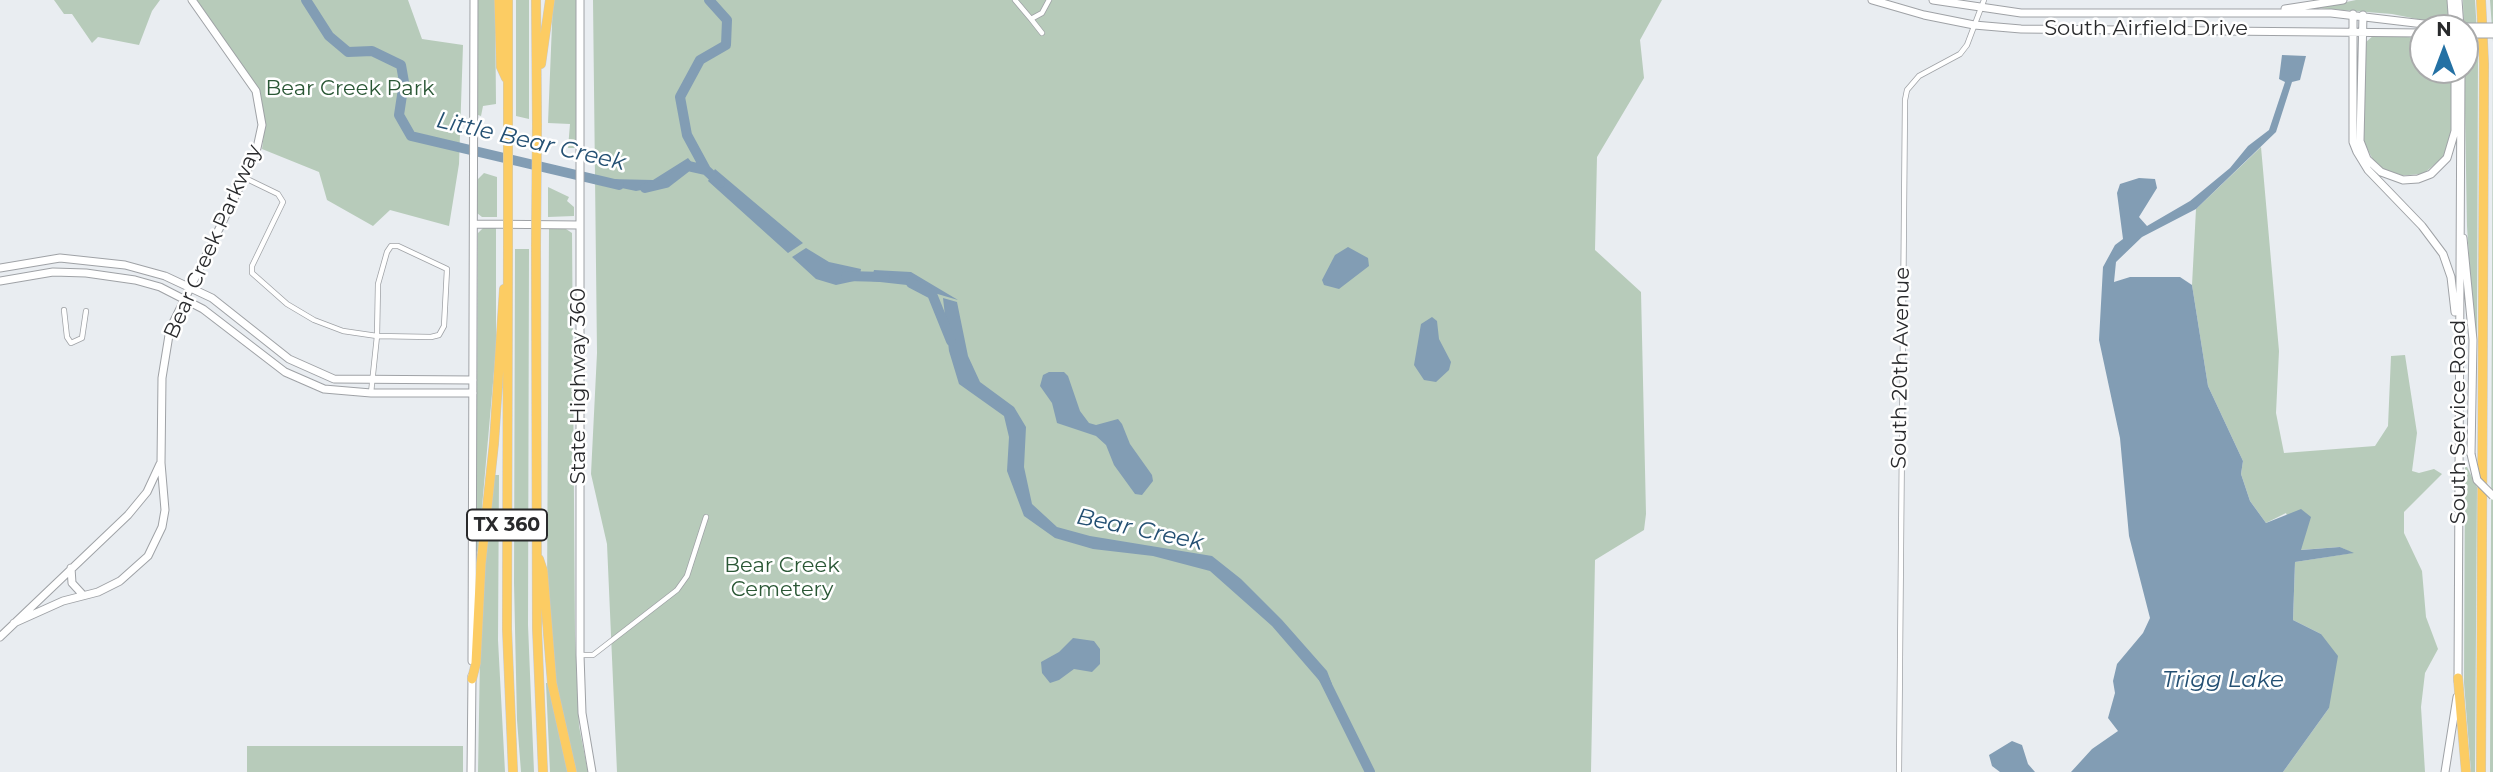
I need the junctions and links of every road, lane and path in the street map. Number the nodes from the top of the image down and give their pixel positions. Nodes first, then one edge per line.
1 (192, 0) edge
2 (474, 0) edge
3 (499, 0) edge
4 (508, 0) edge
5 (536, 0) edge
6 (550, 0) edge
7 (580, 0) edge
8 (1015, 0) edge
9 (1049, 0) edge
10 (1872, 0) edge
11 (1933, 0) edge
12 (1984, 0) edge
13 (2343, 0) edge
14 (2481, 0) edge
15 (1981, 9) junction
16 (2257, 13) junction
17 (2353, 14) junction
18 (2362, 15) junction
19 (1031, 19) junction
20 (2409, 21) edge
21 (1974, 25) junction
22 (2358, 30) junction
23 (2409, 32) edge
24 (1042, 33) dead end
25 (537, 80) junction
26 (508, 83) junction
27 (2455, 84) edge
28 (2462, 84) edge
29 (244, 178) junction
30 (2460, 217) junction
31 (475, 224) junction
32 (580, 225) junction
33 (0, 268) edge
34 (507, 278) junction
35 (0, 281) edge
36 (189, 287) junction
37 (183, 298) junction
38 (64, 310) dead end
39 (86, 311) dead end
40 (246, 324) junction
41 (237, 334) junction
42 (377, 336) junction
43 (2459, 361) junction
44 (372, 380) junction
45 (473, 380) junction
46 (371, 393) junction
47 (473, 393) junction
48 (160, 463) junction
49 (2493, 496) edge
50 (706, 517) dead end
51 (536, 551) junction
52 (71, 567) junction
53 (83, 596) junction
54 (14, 623) junction
55 (0, 637) edge
56 (580, 655) junction
57 (2458, 678) junction
58 (472, 679) junction
59 (471, 772) edge
60 (513, 772) edge
61 (543, 772) edge
62 (572, 772) edge
63 (592, 772) edge
64 (1899, 772) edge
65 (2445, 772) edge
66 (2466, 772) edge
67 (2481, 772) edge

1 - 29 main road, Bear Creek Parkway
2 - 31 main road
3 - 26 highway
4 - 26 highway, TX 360
5 - 25 highway, TX 360
6 - 25 highway
7 - 32 main road, State Highway 360
8 - 19 street
9 - 19 street
10 - 21 main road, South Airfield Drive
11 - 15 main road, South Airfield Drive
12 - 15 street, South 20th Avenue
13 - 16 main road
14 - 67 highway
15 - 16 main road, South Airfield Drive
15 - 21 street, South 20th Avenue
16 - 17 main road, South Airfield Drive
17 - 18 main road, South Airfield Drive
17 - 22 main road
18 - 20 main road, South Airfield Drive
18 - 22 main road
19 - 24 street
21 - 22 main road, South Airfield Drive
21 - 64 street, South 20th Avenue
22 - 23 main road, South Airfield Drive
22 - 27 main road
22 - 43 main road
25 - 51 highway, TX 360, bridge
26 - 34 highway, TX 360, bridge
28 - 30 main road, South Service Road
29 - 36 main road, Bear Creek Parkway
29 - 42 street
30 - 43 main road, South Service Road
30 - 49 main road, bridge
31 - 32 main road
31 - 45 main road
32 - 56 main road, State Highway 360
33 - 36 main road
34 - 58 highway
34 - 60 highway, TX 360
35 - 37 main road
36 - 37 main road, Bear Creek Parkway
36 - 40 main road
37 - 41 main road
37 - 48 main road, Bear Creek Parkway
38 - 39 street
40 - 41 main road
40 - 44 main road
41 - 46 main road
42 - 42 street
42 - 44 street
43 - 57 main road, South Service Road
44 - 45 main road
44 - 46 street
45 - 47 main road
46 - 47 main road
47 - 58 main road
48 - 52 main road, Bear Creek Parkway
48 - 53 main road, Bear Creek Parkway
50 - 56 street
51 - 61 highway, TX 360
51 - 62 highway
52 - 53 main road
52 - 54 main road, Bear Creek Parkway
53 - 54 main road, Bear Creek Parkway
54 - 55 main road, Bear Creek Parkway
56 - 63 main road, State Highway 360
57 - 65 main road, South Service Road
57 - 66 highway
58 - 59 main road

